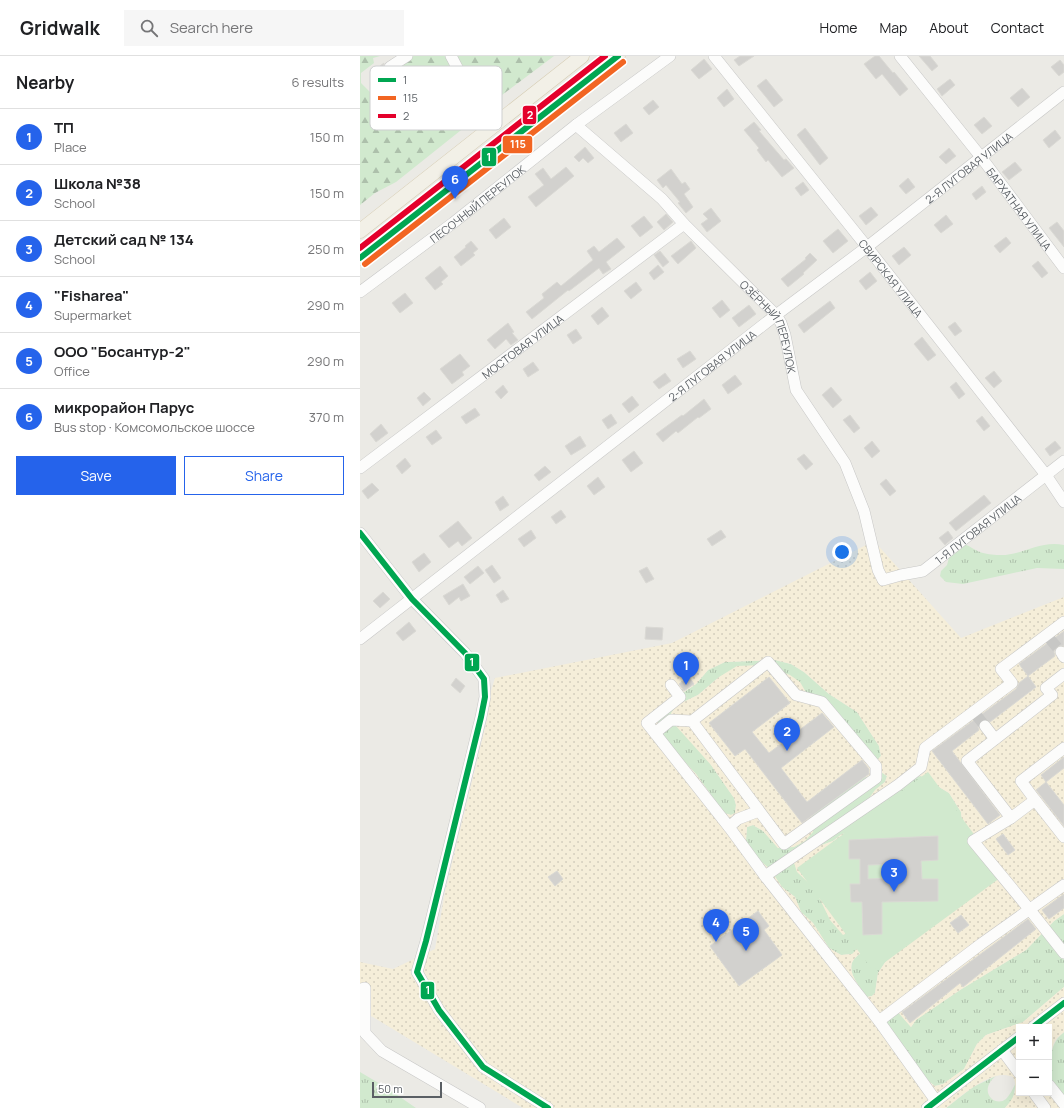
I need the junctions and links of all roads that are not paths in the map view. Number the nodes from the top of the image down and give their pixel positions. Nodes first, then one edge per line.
1 (407, 56) edge
2 (450, 56) edge
3 (582, 56) edge
4 (618, 56) edge
5 (670, 56) edge
6 (714, 56) edge
7 (900, 56) edge
8 (393, 66) edge
9 (456, 66) edge
10 (1064, 92) edge
11 (502, 119) edge
12 (576, 125) junction
13 (488, 130) edge
14 (981, 157) junction
15 (684, 224) junction
16 (360, 231) edge
17 (868, 246) junction
18 (360, 258) edge
19 (1064, 268) edge
20 (360, 292) edge
21 (776, 315) junction
22 (1064, 461) edge
23 (360, 468) edge
24 (1046, 475) junction
25 (1064, 502) edge
26 (360, 533) edge
27 (884, 580) joint
28 (412, 599) junction
29 (1064, 622) edge
30 (360, 639) edge
31 (1064, 674) edge
32 (671, 685) dead end
33 (692, 721) junction
34 (985, 726) tunnel mouth
35 (655, 733) junction
36 (995, 739) junction
37 (1064, 748) edge
38 (1035, 800) junction
39 (759, 811) junction
40 (1011, 818) junction
41 (729, 827) junction
42 (1064, 837) edge
43 (765, 876) junction
44 (1064, 885) edge
45 (1030, 910) junction
46 (1064, 953) edge
47 (360, 990) edge
48 (1064, 1003) edge
49 (879, 1021) junction
50 (1036, 1024) edge
51 (1016, 1043) edge
52 (1002, 1050) junction
53 (1016, 1069) edge
54 (1052, 1089) edge
55 (1036, 1096) edge
56 (1064, 1104) edge
57 (932, 1105) edge
58 (480, 1108) edge
59 (548, 1108) edge
60 (1045, 1108) edge

1 - 8 street
2 - 9 street
3 - 11 main road
4 - 18 main road
5 - 12 street, ПЕСОЧНЫЙ ПЕРЕУЛОК
6 - 17 street, СВИРСКАЯ УЛИЦА
7 - 14 street, БАРХАТНАЯ УЛИЦА
10 - 14 street, 2-Я ЛУГОВАЯ УЛИЦА
12 - 15 street, ОЗЁРНЫЙ ПЕРЕУЛОК
12 - 20 street, ПЕСОЧНЫЙ ПЕРЕУЛОК
13 - 16 main road
14 - 17 street, 2-Я ЛУГОВАЯ УЛИЦА
14 - 19 street, БАРХАТНАЯ УЛИЦА
15 - 21 street, ОЗЁРНЫЙ ПЕРЕУЛОК
15 - 23 street, МОСТОВАЯ УЛИЦА
17 - 21 street, 2-Я ЛУГОВАЯ УЛИЦА
17 - 24 street, СВИРСКАЯ УЛИЦА
21 - 27 street, ОЗЁРНЫЙ ПЕРЕУЛОК
21 - 28 street, 2-Я ЛУГОВАЯ УЛИЦА
22 - 24 street, 1-Я ЛУГОВАЯ УЛИЦА
24 - 25 street, СВИРСКАЯ УЛИЦА
24 - 27 street, 1-Я ЛУГОВАЯ УЛИЦА
26 - 28 street
28 - 30 street, 2-Я ЛУГОВАЯ УЛИЦА
28 - 59 street
29 - 43 street
31 - 36 street
32 - 35 street
33 - 35 street
33 - 39 street
33 - 39 street
34 - 36 street
35 - 41 street
36 - 40 street
37 - 38 street
38 - 40 street
38 - 42 street
39 - 41 street
40 - 45 street
41 - 43 street
43 - 49 street
44 - 45 street
45 - 46 street
45 - 49 street
47 - 58 street
48 - 50 street
49 - 57 street
51 - 52 street
52 - 53 street
52 - 57 street
54 - 56 street
55 - 60 street

